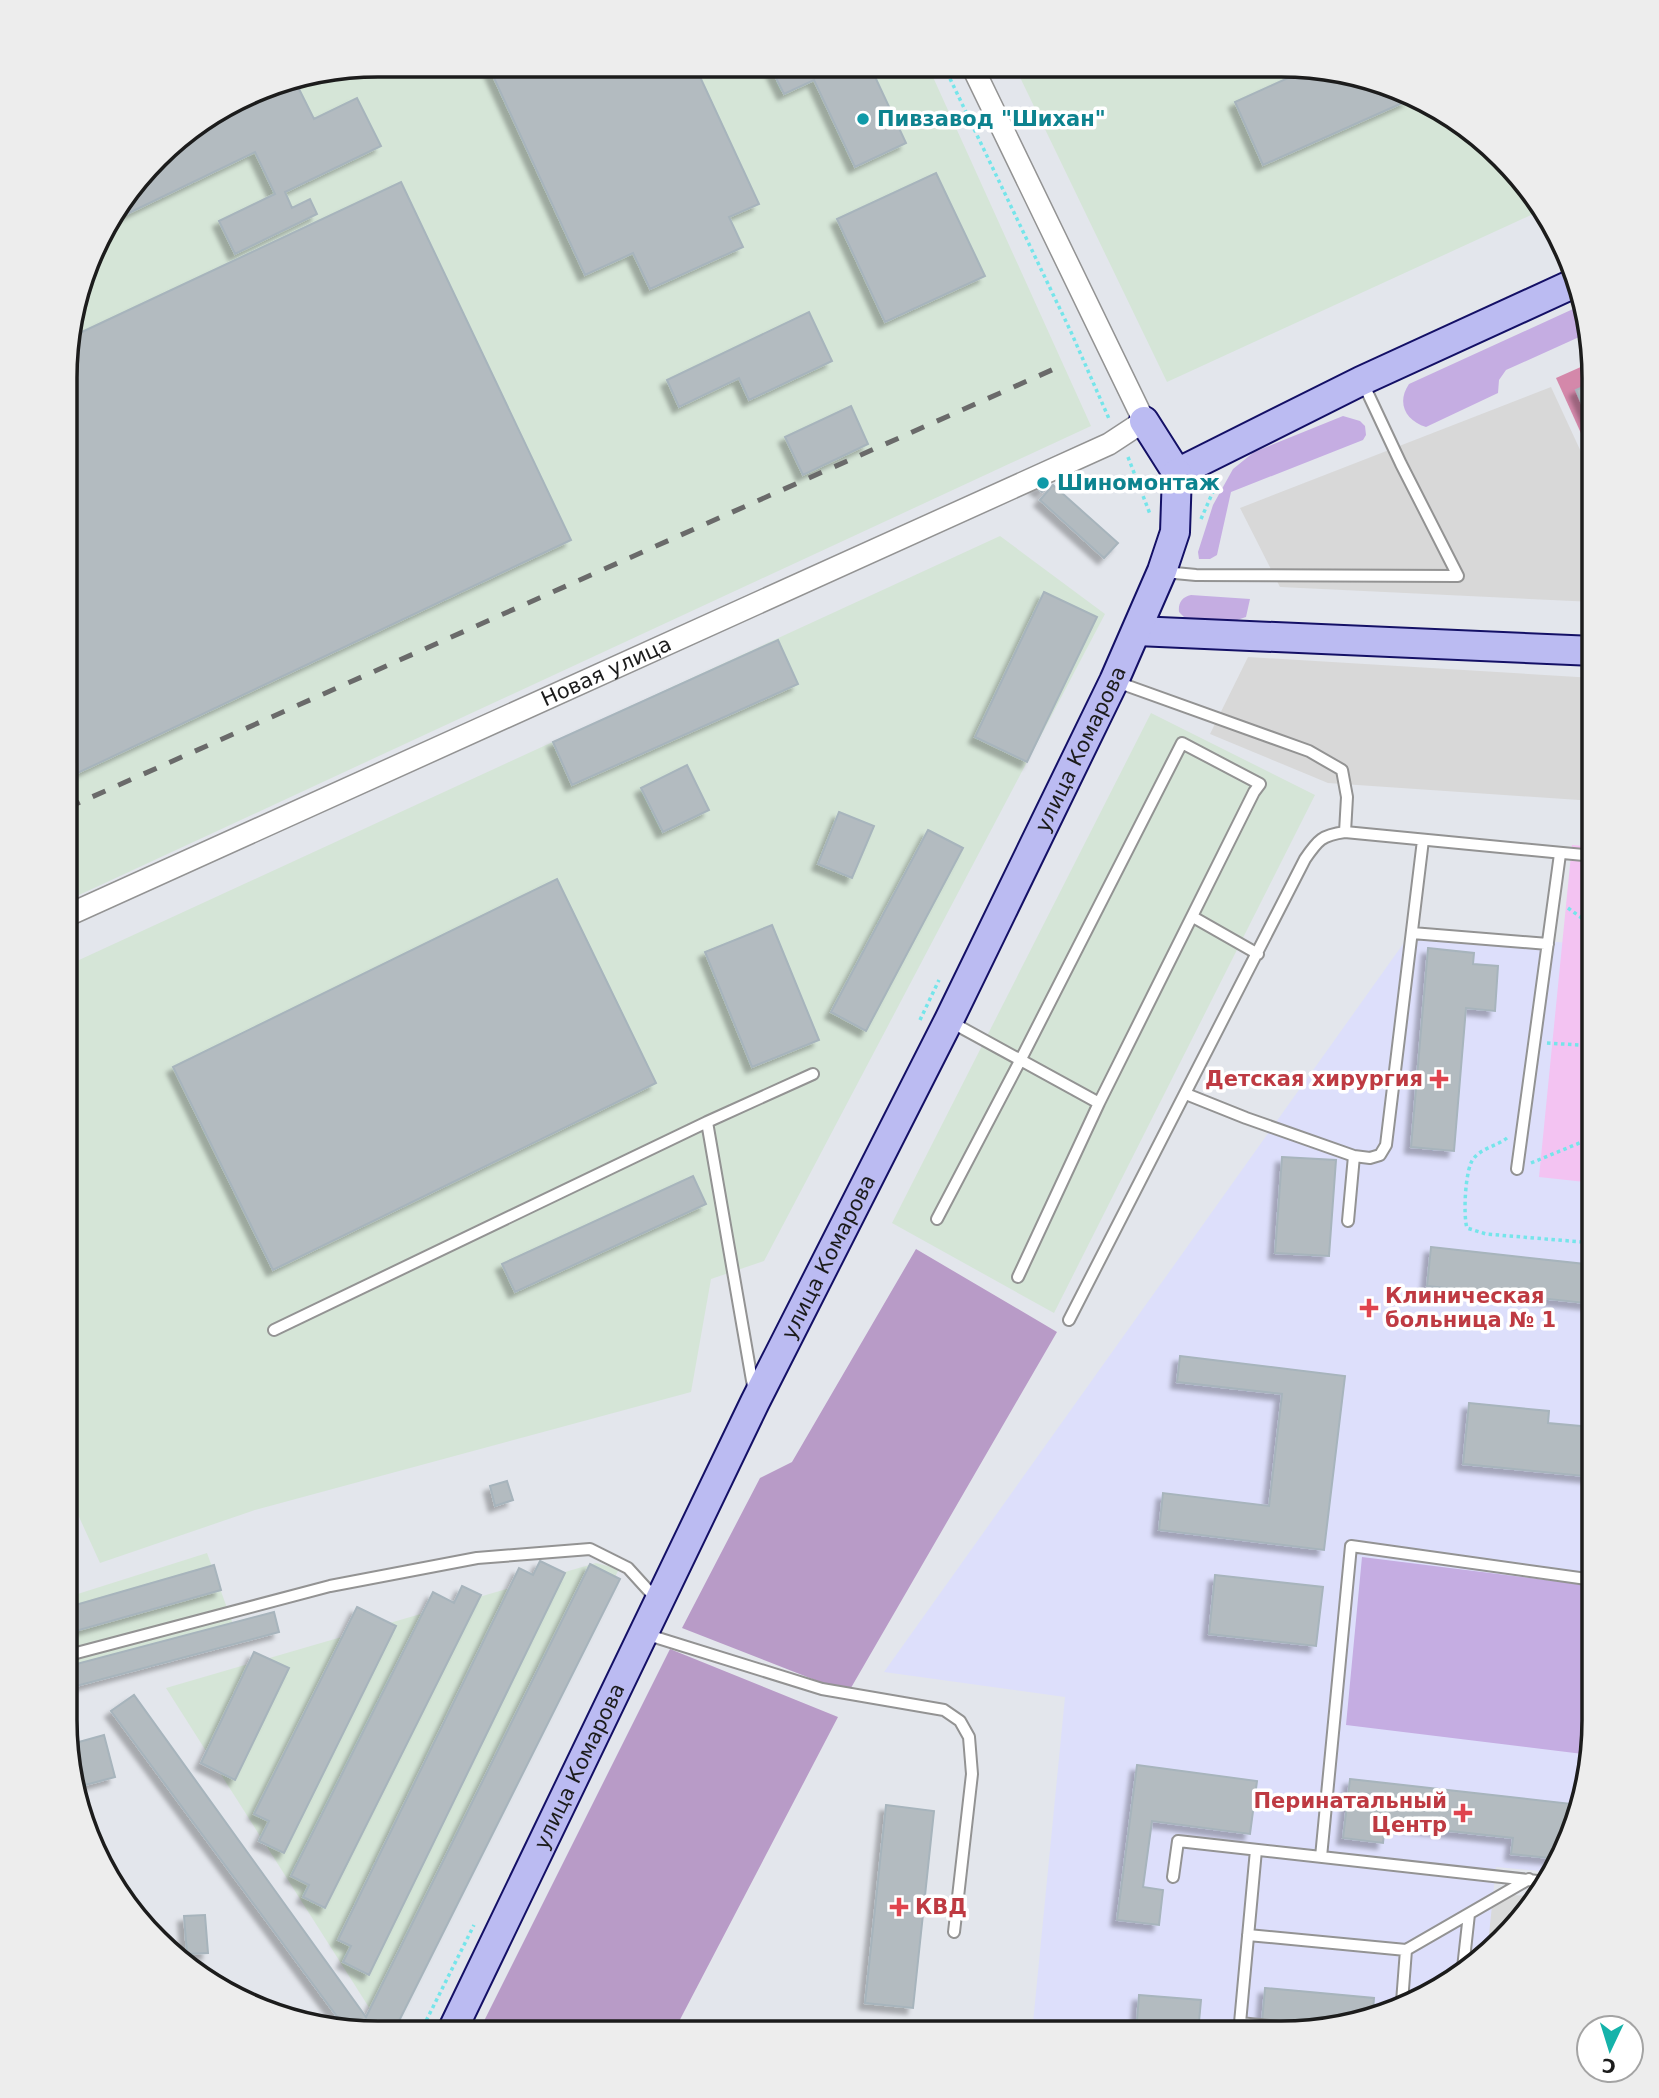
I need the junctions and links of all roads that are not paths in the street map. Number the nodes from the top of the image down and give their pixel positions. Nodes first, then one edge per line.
1 (977, 77) edge
2 (1568, 286) edge
3 (1361, 381) junction
4 (1144, 421) junction
5 (1177, 473) junction
6 (1162, 571) junction
7 (1137, 631) junction
8 (1582, 650) edge
9 (1114, 681) junction
10 (1345, 832) junction
11 (1423, 840) junction
12 (1560, 854) junction
13 (1582, 855) edge
14 (77, 911) edge
15 (1193, 917) junction
16 (1412, 933) junction
17 (1548, 944) junction
18 (1258, 954) junction
19 (949, 1020) junction
20 (1021, 1059) junction
21 (813, 1074) dead end
22 (1186, 1094) junction
23 (1099, 1103) junction
24 (707, 1122) junction
25 (1354, 1156) junction
26 (1517, 1169) road end
27 (937, 1219) dead end
28 (1348, 1221) dead end
29 (1018, 1277) dead end
30 (1069, 1320) dead end
31 (274, 1329) dead end
32 (755, 1402) junction
33 (1582, 1578) edge
34 (660, 1603) junction
35 (645, 1634) junction
36 (77, 1653) edge
37 (1256, 1850) junction
38 (1321, 1857) junction
39 (1173, 1877) dead end
40 (1529, 1879) junction
41 (1535, 1880) edge
42 (1469, 1914) junction
43 (954, 1932) dead end
44 (1248, 1935) junction
45 (1406, 1950) junction
46 (1464, 1959) edge
47 (1403, 1995) edge
48 (457, 2021) edge
49 (1240, 2021) edge

1 - 4 street
2 - 3 street
3 - 5 street
3 - 6 lane
4 - 5 street
4 - 14 street, Новая улица
5 - 6 street, улица Комарова
6 - 7 street, улица Комарова
7 - 8 street
7 - 9 street, улица Комарова
9 - 10 lane
9 - 19 street, улица Комарова
10 - 11 lane
10 - 18 lane
11 - 12 lane
11 - 16 lane
12 - 13 lane
12 - 17 lane
15 - 18 lane
15 - 20 lane
15 - 23 lane
16 - 17 lane
16 - 25 lane
17 - 26 lane
18 - 22 lane
19 - 20 lane
19 - 32 street, улица Комарова
20 - 23 lane
20 - 27 lane
21 - 24 lane
22 - 25 lane
22 - 30 lane
23 - 29 lane
24 - 31 lane
24 - 32 lane
25 - 28 lane
32 - 34 street, улица Комарова
33 - 38 lane
34 - 35 street, улица Комарова
34 - 36 lane
35 - 43 lane
35 - 48 street, улица Комарова
37 - 38 lane
37 - 39 lane
37 - 44 lane
38 - 40 lane
40 - 41 lane
40 - 42 lane
42 - 45 lane
42 - 46 lane
44 - 45 lane
44 - 49 lane
45 - 47 lane

